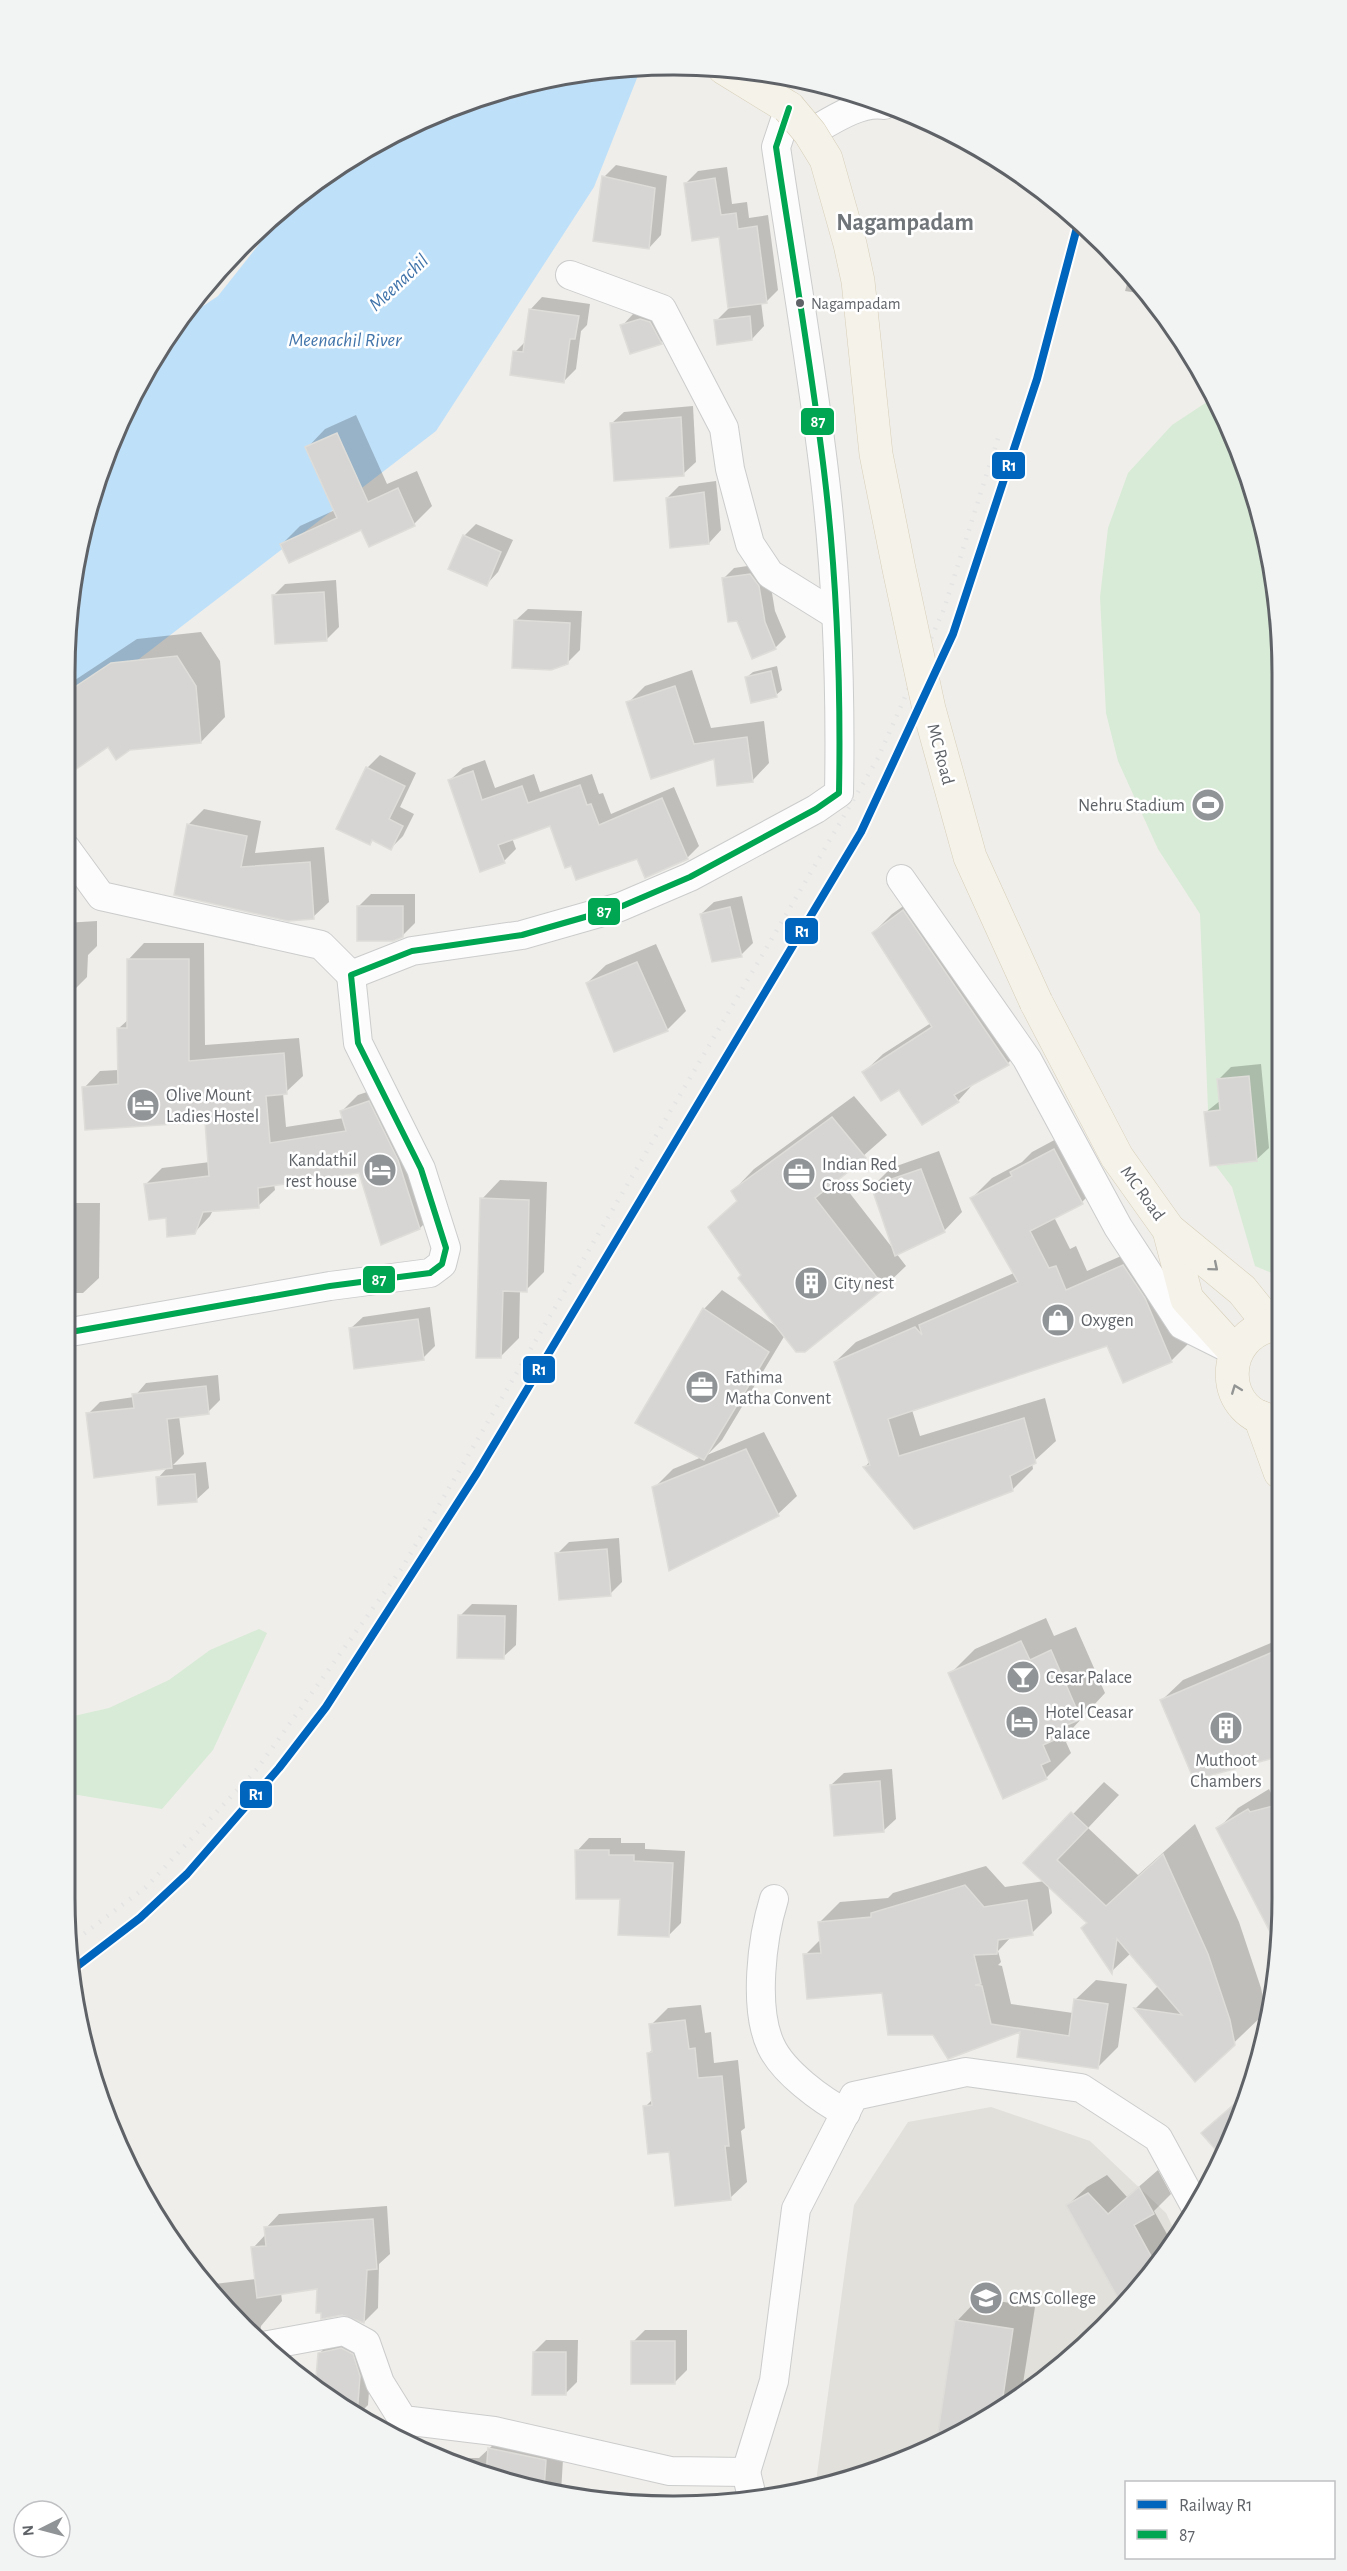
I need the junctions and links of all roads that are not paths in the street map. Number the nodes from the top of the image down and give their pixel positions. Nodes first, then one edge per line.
1 (742, 79) edge
2 (866, 107) edge
3 (789, 108) junction
4 (810, 133) junction
5 (570, 276) dead end
6 (836, 615) junction
7 (75, 860) edge
8 (901, 879) dead end
9 (351, 975) junction
10 (1169, 1230) junction
11 (1272, 1321) edge
12 (1272, 1325) edge
13 (75, 1331) edge
14 (1235, 1352) junction
15 (1270, 1419) edge
16 (774, 1899) dead end
17 (846, 2113) junction
18 (1191, 2199) edge
19 (275, 2344) edge
20 (746, 2472) junction
21 (751, 2491) edge

1 - 3 main road, MC Road
2 - 4 street
3 - 4 main road, MC Road, bridge
3 - 6 street
4 - 10 main road, MC Road, bridge
5 - 6 street
6 - 9 street
7 - 9 street
8 - 14 street
9 - 13 street
10 -> 11 main road
10 - 14 main road, MC Road
12 - 14 main road
15 -> 14 main road
16 - 17 street
17 - 18 street
17 - 20 street
19 - 20 street
20 - 21 street

